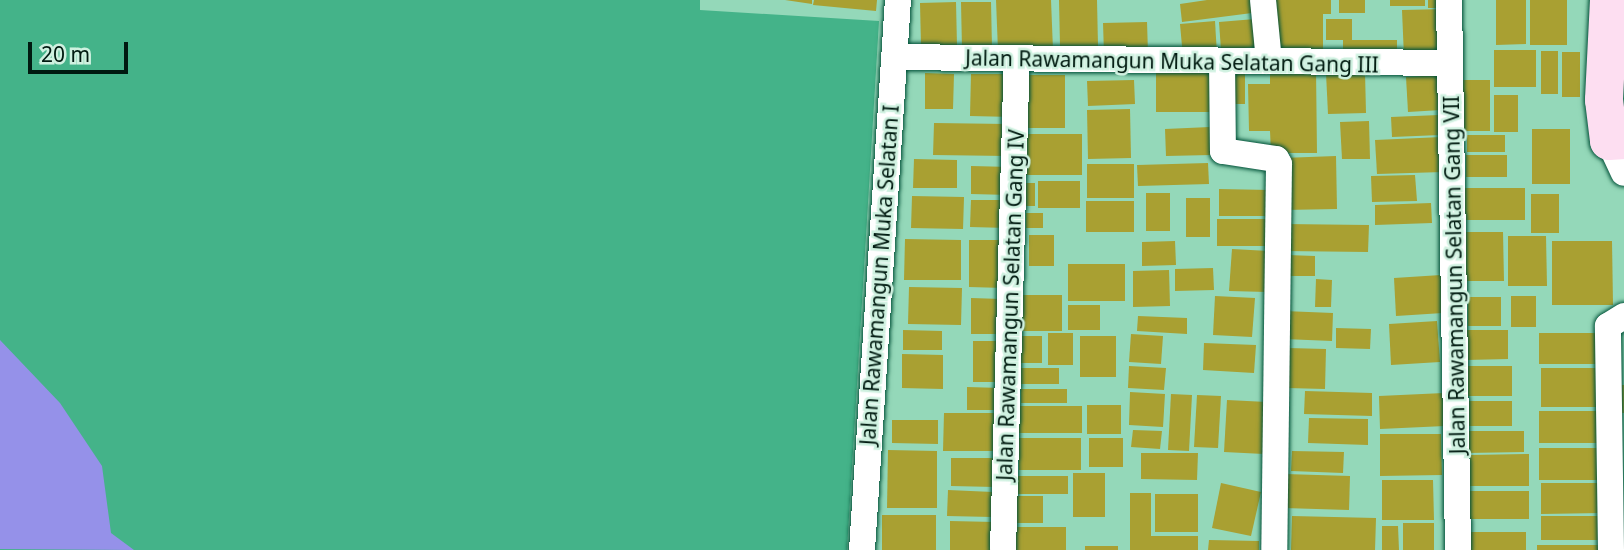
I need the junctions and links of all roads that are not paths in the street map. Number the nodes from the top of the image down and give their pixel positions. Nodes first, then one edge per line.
1 (898, 0) edge
2 (1263, 0) edge
3 (1449, 0) edge
4 (1614, 7) edge
5 (894, 57) junction
6 (1017, 60) junction
7 (1222, 61) junction
8 (1269, 61) junction
9 (1450, 63) junction
10 (1619, 151) edge
11 (1624, 316) edge
12 (862, 550) edge
13 (1003, 550) edge
14 (1274, 550) edge
15 (1458, 550) edge
16 (1611, 550) edge

1 - 5 street, Jalan Rawamangun Muka Selatan I
2 - 8 street
3 - 9 street, Jalan Rawamangun Selatan Gang VII
4 - 10 street
5 - 6 street, Jalan Rawamangun Muka Selatan Gang III
5 - 12 street, Jalan Rawamangun Muka Selatan I
6 - 7 street, Jalan Rawamangun Muka Selatan Gang III
6 - 13 street, Jalan Rawamangun Selatan Gang IV
7 - 8 street, Jalan Rawamangun Muka Selatan Gang III
7 - 14 street
8 - 9 street, Jalan Rawamangun Muka Selatan Gang III
9 - 15 street, Jalan Rawamangun Selatan Gang VII
11 - 16 street

